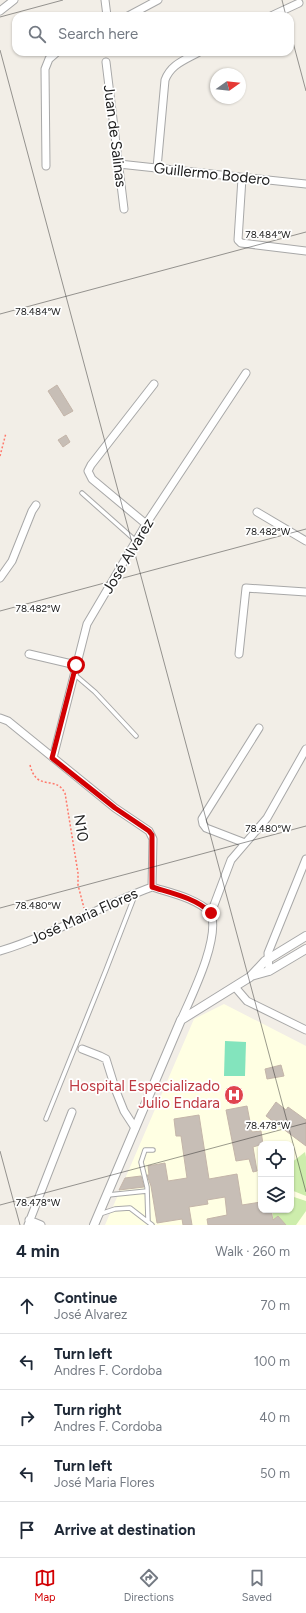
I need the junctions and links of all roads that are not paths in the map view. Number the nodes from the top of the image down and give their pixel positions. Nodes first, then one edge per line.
1 (14, 0) edge
2 (105, 0) edge
3 (158, 0) edge
4 (299, 3) dead end
5 (0, 11) edge
6 (106, 12) edge
7 (136, 12) edge
8 (280, 12) edge
9 (52, 56) edge
10 (192, 56) edge
11 (106, 62) dead end
12 (119, 164) junction
13 (46, 166) dead end
14 (157, 168) junction
15 (242, 178) junction
16 (306, 184) edge
17 (124, 209) dead end
18 (306, 251) edge
19 (246, 373) dead end
20 (154, 384) dead end
21 (82, 493) dead end
22 (36, 505) dead end
23 (257, 512) dead end
24 (146, 524) junction
25 (136, 541) junction
26 (306, 542) edge
27 (0, 578) edge
28 (306, 592) edge
29 (29, 654) dead end
30 (239, 654) dead end
31 (76, 665) junction
32 (74, 674) junction
33 (0, 718) edge
34 (260, 728) dead end
35 (136, 736) dead end
36 (306, 749) edge
37 (52, 758) junction
38 (245, 843) junction
39 (306, 859) edge
40 (152, 887) junction
41 (135, 894) junction
42 (211, 913) junction
43 (306, 936) edge
44 (306, 949) edge
45 (0, 951) edge
46 (268, 959) junction
47 (269, 971) junction
48 (250, 977) junction
49 (234, 987) junction
50 (181, 1020) junction
51 (306, 1030) edge
52 (82, 1049) dead end
53 (72, 1112) dead end
54 (46, 1119) dead end
55 (135, 1128) junction
56 (153, 1150) dead end
57 (147, 1191) junction
58 (107, 1196) junction
59 (99, 1214) junction
60 (148, 1221) junction
61 (29, 1222) edge
62 (41, 1225) edge
63 (94, 1225) edge
64 (152, 1225) edge

1 - 5 street
2 - 6 street
3 - 7 street
4 - 8 street
9 - 13 street
10 - 14 street
11 - 12 street, Juan de Salinas
12 - 14 street, Guillermo Bodero
12 - 17 street, Juan de Salinas
14 - 15 street, Guillermo Bodero
15 - 16 street, Guillermo Bodero
15 - 18 street
19 - 24 street, José Alvarez
20 - 24 street
21 - 25 lane
22 - 27 street
23 - 26 street
24 - 25 street, José Alvarez
25 - 31 street, José Alvarez
28 - 30 street
29 - 31 street
31 - 32 street, José Alvarez
32 - 35 lane
32 - 37 street, José Alvarez
33 - 37 street
34 - 38 street
36 - 38 street
37 - 40 street
38 - 42 street
39 - 46 street
40 - 41 street, José Maria Flores
40 - 42 street, José Maria Flores
41 - 45 street, José Maria Flores
41 - 54 lane
42 - 50 street
43 - 46 street
44 - 47 street
46 - 47 street
46 - 48 street
47 - 48 street
48 - 49 street
49 - 50 street
49 - 51 street
50 - 55 street
52 - 55 street
53 - 61 street
55 - 58 street
56 - 57 lane
57 - 58 lane
57 - 60 lane
58 - 59 street
59 - 60 lane
59 - 63 street
60 - 64 lane
61 - 62 street

